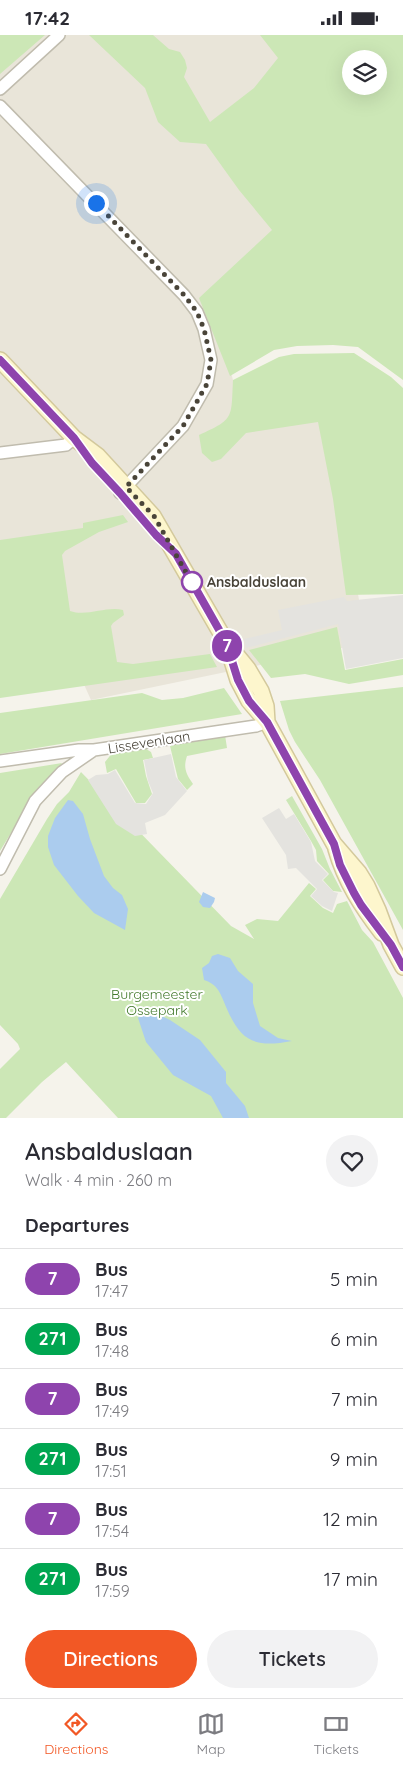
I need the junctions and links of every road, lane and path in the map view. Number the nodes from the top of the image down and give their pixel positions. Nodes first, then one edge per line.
1 (59, 35) edge
2 (0, 89) edge
3 (0, 106) edge
4 (0, 360) edge
5 (74, 438) junction
6 (0, 453) edge
7 (123, 490) junction
8 (267, 722) junction
9 (94, 750) junction
10 (0, 761) edge
11 (0, 869) edge
12 (403, 967) edge

1 - 2 street
3 - 7 street
4 - 5 main road
5 - 6 street
5 - 7 main road
7 - 8 main road
8 - 9 street, Lissevenlaan
8 - 12 main road
9 - 10 street
9 - 11 street, Lissevenlaan

